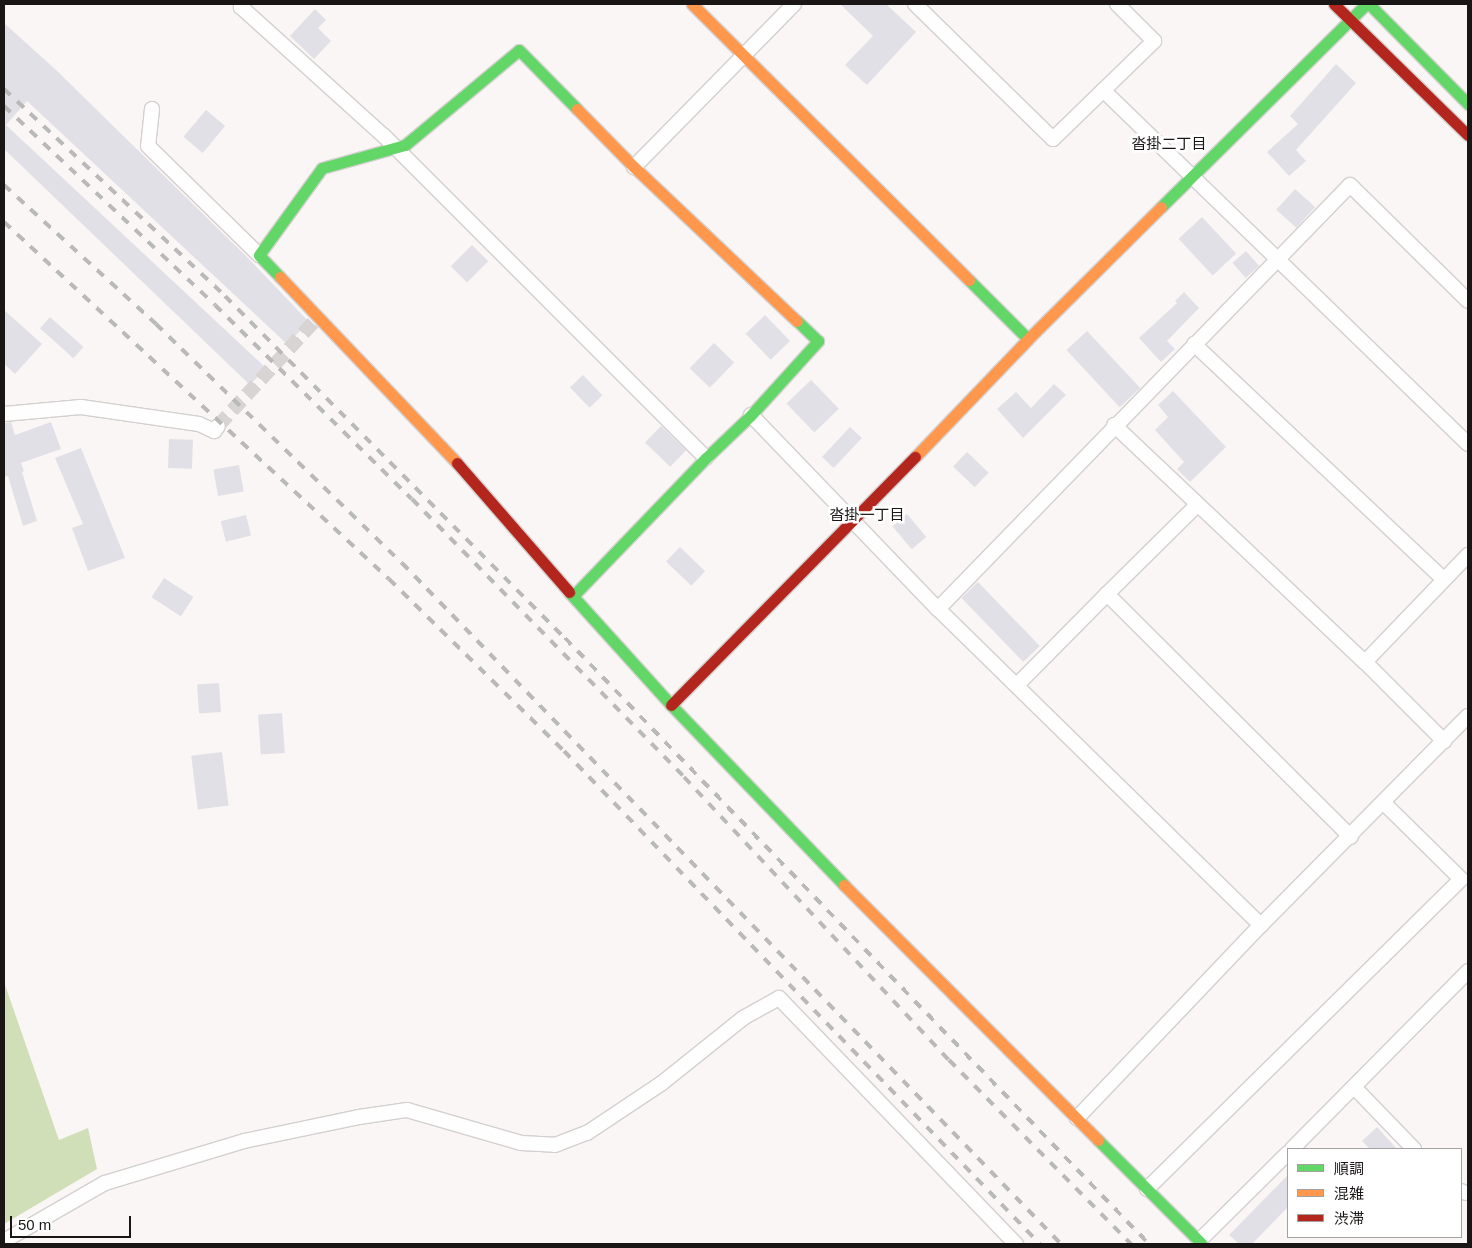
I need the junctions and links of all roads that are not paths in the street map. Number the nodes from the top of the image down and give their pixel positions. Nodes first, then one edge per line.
1 (244, 4) edge
2 (692, 4) edge
3 (794, 4) edge
4 (915, 4) edge
5 (1118, 4) edge
6 (1334, 4) edge
7 (1367, 4) edge
8 (1350, 20) junction
9 (744, 55) junction
10 (1103, 90) junction
11 (1468, 104) edge
12 (152, 108) dead end
13 (1468, 135) edge
14 (395, 148) junction
15 (634, 166) junction
16 (1192, 176) junction
17 (259, 255) junction
18 (1276, 259) junction
19 (1468, 301) edge
20 (1028, 339) junction
21 (1194, 344) junction
22 (4, 414) edge
23 (751, 414) junction
24 (1114, 425) junction
25 (218, 426) dead end
26 (1468, 444) edge
27 (706, 458) junction
28 (1197, 505) junction
29 (853, 522) junction
30 (1468, 554) edge
31 (1443, 579) junction
32 (1107, 594) junction
33 (573, 596) junction
34 (938, 609) junction
35 (1365, 662) junction
36 (1017, 684) junction
37 (671, 705) junction
38 (1468, 716) edge
39 (1444, 741) junction
40 (1384, 803) junction
41 (1350, 837) junction
42 (1466, 879) edge
43 (1261, 925) junction
44 (1468, 972) edge
45 (1354, 1088) junction
46 (1077, 1118) junction
47 (1293, 1148) edge
48 (1413, 1148) edge
49 (1287, 1154) edge
50 (1147, 1189) junction
51 (4, 1241) edge
52 (1200, 1243) edge
53 (1016, 1244) edge

1 - 14 street
2 - 9 street
3 - 9 street
4 - 10 street
5 - 10 street
6 - 8 street
7 - 8 street
7 - 11 street
8 - 13 street
8 - 16 street
9 - 15 street
9 - 20 street
10 - 16 street
12 - 17 street
14 - 15 street
14 - 17 street
14 - 27 street
15 - 23 street
16 - 18 street
16 - 20 street
17 - 33 street
18 - 19 street
18 - 21 street
18 - 26 street
20 - 29 street
21 - 24 street
21 - 31 street
22 - 25 street
23 - 27 street
23 - 29 street
24 - 28 street
24 - 34 street
27 - 33 street
28 - 32 street
28 - 35 street
29 - 34 street
29 - 37 street
30 - 31 street
31 - 35 street
32 - 36 street
32 - 41 street
33 - 37 street
34 - 36 street
35 - 39 street
36 - 43 street
37 - 46 street
38 - 39 street
39 - 40 street
40 - 41 street
40 - 42 street
41 - 43 street
42 - 50 street
43 - 46 street
44 - 45 street
45 - 47 street
45 - 48 street
46 - 50 street
49 - 52 street
50 - 52 street
51 - 53 street

